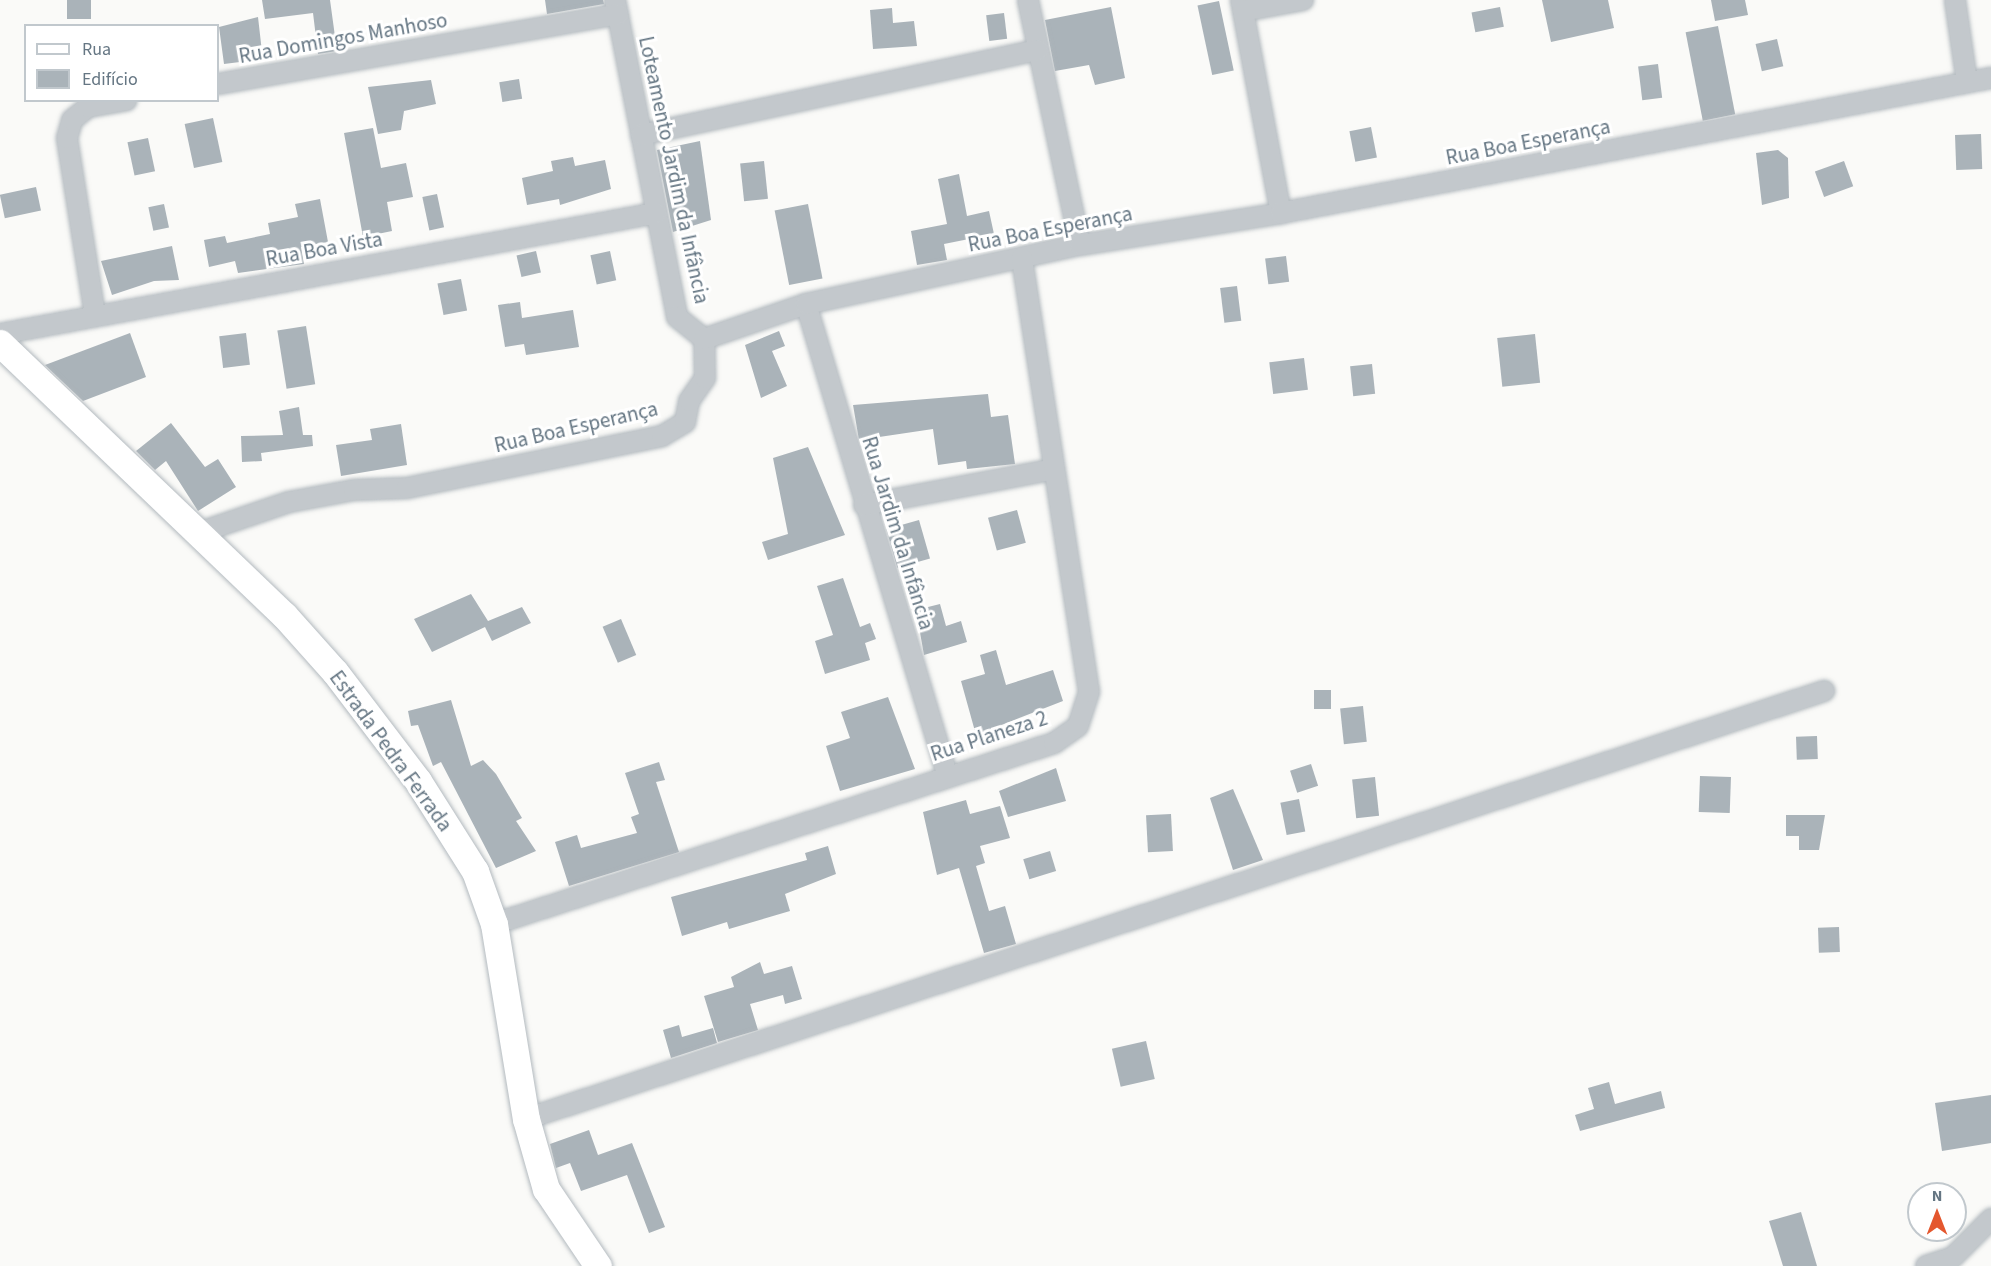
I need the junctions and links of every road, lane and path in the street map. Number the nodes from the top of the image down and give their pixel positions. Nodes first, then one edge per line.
1 (1028, 0) edge
2 (1302, 0) edge
3 (1955, 0) edge
4 (1242, 6) edge
5 (617, 7) edge
6 (1038, 50) junction
7 (1991, 78) edge
8 (1967, 82) junction
9 (219, 84) edge
10 (115, 102) edge
11 (641, 135) junction
12 (656, 213) junction
13 (1281, 213) junction
14 (1080, 245) junction
15 (1022, 258) junction
16 (806, 304) junction
17 (95, 315) junction
18 (0, 334) edge
19 (704, 339) junction
20 (0, 344) edge
21 (1054, 469) junction
22 (864, 505) junction
23 (198, 533) junction
24 (1824, 691) dead end
25 (947, 775) junction
26 (494, 924) junction
27 (526, 1119) junction
28 (1991, 1219) edge
29 (598, 1266) edge
30 (1926, 1266) edge

1 - 6 street
2 - 4 street
3 - 8 street
4 - 13 street
5 - 9 street, Rua Domingos Manhoso
5 - 11 street, Loteamento Jardim da Infância
6 - 11 street
6 - 14 street
7 - 8 street, Rua Boa Esperança
8 - 13 street, Rua Boa Esperança
10 - 17 street
11 - 12 street, Loteamento Jardim da Infância
12 - 17 street, Rua Boa Vista
12 - 19 street, Loteamento Jardim da Infância
13 - 14 street, Rua Boa Esperança
14 - 15 street, Rua Boa Esperança
15 - 16 street, Rua Boa Esperança
15 - 21 street, Rua Planeza 2
16 - 19 street, Rua Boa Esperança
16 - 22 street, Rua Jardim da Infância
17 - 18 street, Rua Boa Vista
19 - 23 street, Rua Boa Esperança
20 - 23 street, Estrada Pedra Ferrada
21 - 22 street
21 - 25 street, Rua Planeza 2
22 - 25 street, Rua Jardim da Infância
23 - 26 street, Estrada Pedra Ferrada
24 - 27 street
25 - 26 street, Rua Planeza 2
26 - 27 street, Estrada Pedra Ferrada
27 - 29 street, Estrada Pedra Ferrada
28 - 30 street

